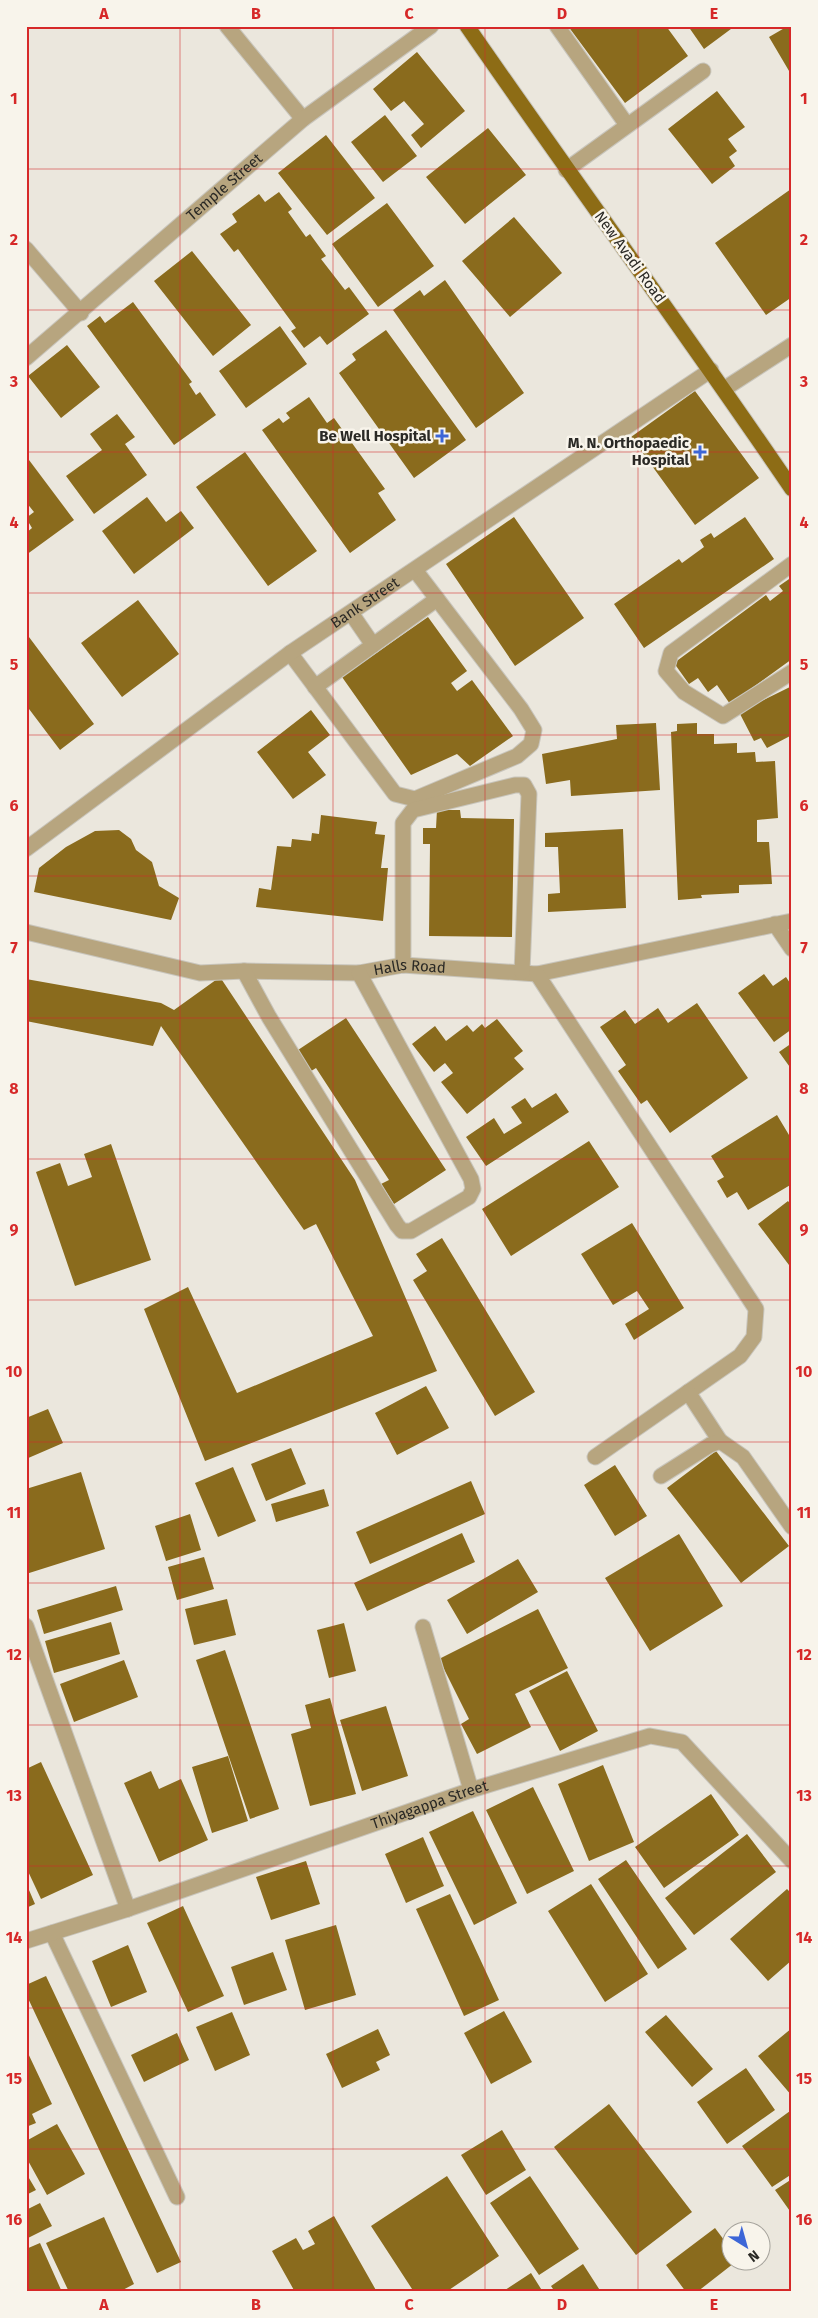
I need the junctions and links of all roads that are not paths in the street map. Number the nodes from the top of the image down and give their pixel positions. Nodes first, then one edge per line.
1 (227, 26) edge
2 (431, 26) edge
3 (467, 26) edge
4 (557, 26) edge
5 (703, 71) dead end
6 (303, 119) junction
7 (628, 125) junction
8 (566, 170) junction
9 (26, 249) edge
10 (81, 313) junction
11 (791, 347) edge
12 (26, 358) edge
13 (711, 370) junction
14 (724, 389) junction
15 (792, 489) edge
16 (792, 564) edge
17 (415, 570) junction
18 (437, 599) junction
19 (350, 613) junction
20 (373, 645) junction
21 (290, 653) junction
22 (792, 672) edge
23 (315, 687) junction
24 (26, 849) edge
25 (792, 921) edge
26 (775, 924) junction
27 (26, 932) edge
28 (792, 949) edge
29 (403, 965) junction
30 (244, 971) junction
31 (358, 973) junction
32 (530, 973) junction
33 (688, 1392) junction
34 (720, 1441) junction
35 (595, 1457) dead end
36 (661, 1476) dead end
37 (792, 1527) edge
38 (26, 1626) edge
39 (422, 1627) dead end
40 (471, 1790) junction
41 (792, 1861) edge
42 (128, 1908) junction
43 (52, 1933) junction
44 (26, 1942) edge
45 (177, 2197) dead end

1 - 6 street
2 - 6 street, Temple Street
3 - 8 main road, New Avadi Road
4 - 7 street
5 - 7 street
6 - 10 street, Temple Street
7 - 8 street
8 - 13 main road, New Avadi Road
9 - 10 street
10 - 12 street, Temple Street
11 - 14 street
13 - 14 main road, New Avadi Road
13 - 17 street, Bank Street
14 - 15 main road, New Avadi Road
16 - 22 street
17 - 18 street
17 - 19 street, Bank Street
18 - 20 street
18 - 23 street
19 - 20 street
19 - 21 street, Bank Street
20 - 23 street
21 - 23 street
21 - 24 street, Bank Street
25 - 26 street, Halls Road
26 - 28 street
26 - 32 street, Halls Road
27 - 30 street, Halls Road
29 - 31 street, Halls Road
29 - 32 street, Halls Road
29 - 32 street
30 - 31 street, Halls Road
30 - 31 street
32 - 33 street
33 - 34 street
33 - 35 street
34 - 36 street
34 - 37 street
38 - 42 street
39 - 40 street
40 - 41 street, Thiyagappa Street
40 - 42 street, Thiyagappa Street
42 - 43 street, Thiyagappa Street
43 - 44 street, Thiyagappa Street
43 - 45 street

